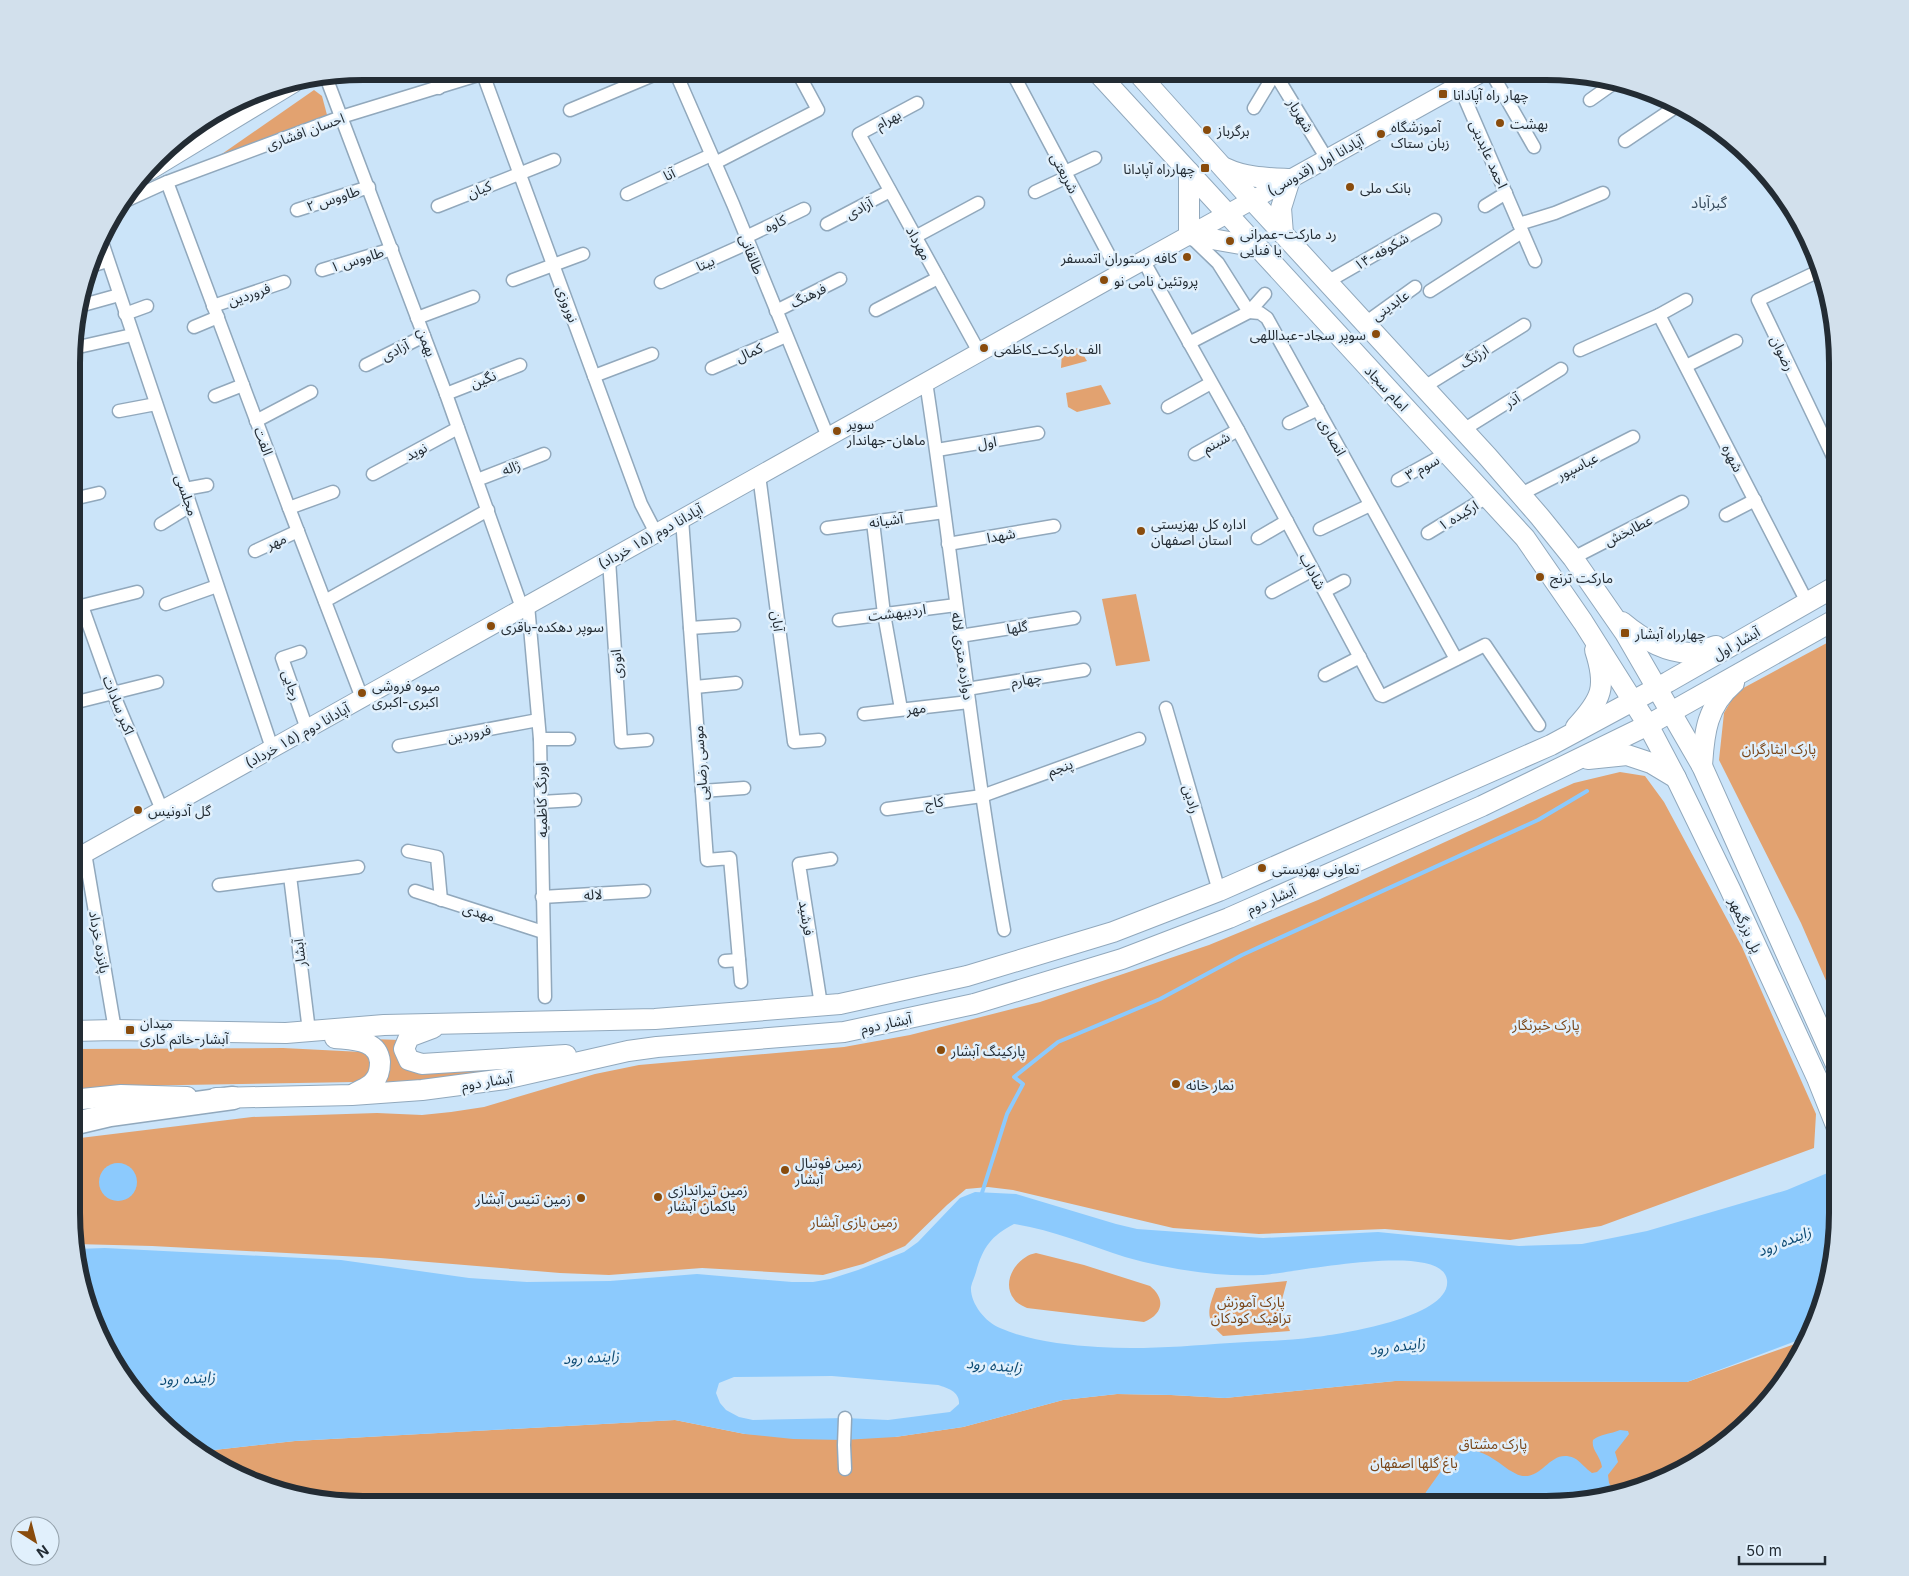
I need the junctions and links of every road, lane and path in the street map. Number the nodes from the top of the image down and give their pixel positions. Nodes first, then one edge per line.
1 (437, 80) edge
2 (465, 80) edge
3 (489, 80) edge
4 (642, 80) edge
5 (679, 80) edge
6 (801, 80) edge
7 (1016, 80) edge
8 (1104, 80) edge
9 (1144, 80) edge
10 (1271, 80) edge
11 (1279, 80) edge
12 (1468, 80) edge
13 (1496, 80) edge
14 (328, 82) edge
15 (1459, 85) junction
16 (1609, 87) edge
17 (439, 88) junction
18 (276, 94) edge
19 (1590, 100) dead end
20 (917, 103) dead end
21 (1254, 108) dead end
22 (1672, 109) edge
23 (570, 110) dead end
24 (341, 117) junction
25 (859, 134) joint
26 (1625, 141) dead end
27 (1534, 147) dead end
28 (1095, 158) dead end
29 (713, 159) junction
30 (1327, 159) junction
31 (166, 160) edge
32 (554, 160) dead end
33 (1222, 166) junction
34 (1190, 172) junction
35 (520, 173) junction
36 (1066, 175) junction
37 (1290, 179) junction
38 (167, 182) junction
39 (369, 187) junction
40 (890, 191) junction
41 (1035, 192) dead end
42 (1506, 193) junction
43 (1604, 193) dead end
44 (627, 194) dead end
45 (135, 197) edge
46 (1252, 200) junction
47 (978, 203) dead end
48 (438, 206) dead end
49 (1485, 206) dead end
50 (804, 209) dead end
51 (297, 210) dead end
52 (1228, 214) junction
53 (1435, 220) dead end
54 (827, 224) dead end
55 (1521, 228) junction
56 (1284, 234) junction
57 (1189, 235) junction
58 (915, 237) junction
59 (747, 240) junction
60 (1258, 247) junction
61 (392, 248) junction
62 (104, 250) edge
63 (583, 254) dead end
64 (1143, 260) junction
65 (107, 261) junction
66 (1535, 261) dead end
67 (98, 264) edge
68 (554, 265) junction
69 (322, 270) dead end
70 (1814, 273) edge
71 (1119, 274) junction
72 (938, 278) junction
73 (840, 279) dead end
74 (513, 280) dead end
75 (284, 282) dead end
76 (661, 282) dead end
77 (1327, 282) junction
78 (1415, 287) dead end
79 (1430, 291) dead end
80 (1265, 294) dead end
81 (119, 295) junction
82 (473, 297) dead end
83 (1686, 300) dead end
84 (86, 304) edge
85 (147, 306) dead end
86 (876, 310) dead end
87 (776, 311) junction
88 (215, 312) junction
89 (1249, 312) junction
90 (125, 314) junction
91 (1659, 314) junction
92 (417, 318) junction
93 (1364, 322) junction
94 (1524, 325) dead end
95 (194, 327) dead end
96 (132, 335) junction
97 (424, 336) junction
98 (786, 336) junction
99 (1736, 341) dead end
100 (1189, 343) junction
101 (81, 346) edge
102 (1580, 350) dead end
103 (979, 352) junction
104 (652, 354) dead end
105 (366, 365) dead end
106 (520, 365) dead end
107 (1686, 366) junction
108 (712, 368) dead end
109 (1561, 369) dead end
110 (594, 376) junction
111 (926, 382) junction
112 (1211, 383) junction
113 (243, 385) junction
114 (1424, 387) junction
115 (311, 392) dead end
116 (446, 394) junction
117 (216, 396) dead end
118 (156, 404) junction
119 (1168, 407) dead end
120 (1318, 409) junction
121 (119, 412) dead end
122 (256, 421) junction
123 (1289, 423) dead end
124 (458, 428) junction
125 (1238, 430) junction
126 (1463, 430) junction
127 (1038, 434) dead end
128 (828, 437) junction
129 (1633, 437) dead end
130 (1829, 448) edge
131 (937, 450) junction
132 (1447, 453) junction
133 (544, 454) dead end
134 (1195, 454) dead end
135 (373, 474) dead end
136 (759, 475) junction
137 (477, 480) junction
138 (1398, 480) dead end
139 (207, 485) dead end
140 (184, 489) junction
141 (333, 492) dead end
142 (99, 493) dead end
143 (1521, 494) junction
144 (80, 497) edge
145 (1487, 497) junction
146 (1755, 500) junction
147 (1682, 502) dead end
148 (1370, 505) junction
149 (190, 506) junction
150 (289, 508) junction
151 (488, 510) junction
152 (944, 512) junction
153 (1726, 515) dead end
154 (682, 518) junction
155 (1287, 521) junction
156 (872, 522) junction
157 (161, 524) dead end
158 (1054, 526) dead end
159 (827, 528) dead end
160 (1320, 529) dead end
161 (298, 531) junction
162 (656, 533) junction
163 (1428, 533) dead end
164 (1258, 538) dead end
165 (948, 544) junction
166 (255, 551) dead end
167 (1573, 558) junction
168 (609, 560) junction
169 (1313, 570) junction
170 (1344, 581) dead end
171 (217, 586) junction
172 (1829, 590) edge
173 (1325, 591) junction
174 (136, 592) dead end
175 (1272, 592) dead end
176 (325, 601) junction
177 (1807, 602) junction
178 (166, 604) dead end
179 (80, 606) edge
180 (525, 606) junction
181 (956, 606) junction
182 (80, 612) edge
183 (1610, 612) junction
184 (884, 614) junction
185 (1074, 618) dead end
186 (839, 620) dead end
187 (1829, 623) edge
188 (734, 625) dead end
189 (690, 628) junction
190 (1588, 631) junction
191 (960, 636) junction
192 (1745, 638) junction
193 (300, 652) dead end
194 (1360, 657) junction
195 (1456, 659) junction
196 (1754, 666) junction
197 (1084, 670) dead end
198 (1325, 675) dead end
199 (157, 682) dead end
200 (736, 683) dead end
201 (695, 687) junction
202 (1656, 688) junction
203 (113, 693) junction
204 (968, 695) junction
205 (362, 698) junction
206 (80, 701) edge
207 (1634, 701) junction
208 (1166, 708) dead end
209 (901, 709) junction
210 (1671, 712) junction
211 (864, 714) dead end
212 (538, 720) junction
213 (1539, 725) dead end
214 (1648, 725) junction
215 (306, 729) junction
216 (1568, 736) junction
217 (569, 738) dead end
218 (540, 739) junction
219 (1139, 739) dead end
220 (648, 740) dead end
221 (819, 740) dead end
222 (399, 746) dead end
223 (272, 748) junction
224 (1574, 760) junction
225 (1702, 766) junction
226 (1676, 778) junction
227 (1471, 780) junction
228 (744, 788) dead end
229 (702, 791) junction
230 (982, 796) junction
231 (575, 800) dead end
232 (541, 802) junction
233 (1482, 806) junction
234 (887, 809) dead end
235 (162, 810) junction
236 (408, 851) dead end
237 (80, 856) edge
238 (831, 859) dead end
239 (80, 862) edge
240 (358, 867) dead end
241 (290, 876) junction
242 (219, 885) dead end
243 (644, 891) dead end
244 (1219, 891) junction
245 (415, 892) dead end
246 (542, 898) junction
247 (441, 900) junction
248 (1004, 930) dead end
249 (543, 932) junction
250 (739, 960) junction
251 (724, 961) dead end
252 (742, 982) dead end
253 (545, 997) dead end
254 (820, 1005) junction
255 (442, 1024) junction
256 (115, 1030) junction
257 (80, 1031) edge
258 (309, 1031) junction
259 (286, 1033) junction
260 (1829, 1049) edge
261 (628, 1051) junction
262 (352, 1095) junction
263 (234, 1098) junction
264 (80, 1099) edge
265 (1829, 1109) edge
266 (80, 1122) edge
267 (845, 1418) dead end
268 (845, 1469) dead end

1 - 17 street
2 - 17 street, احسان افشاری
3 - 35 street, نوروزی
4 - 23 street
5 - 29 street, طالقانی
6 - 29 street, آنا
7 - 36 street, شریعتی
8 - 34 main road, امام سجاد
9 - 33 main road, امام سجاد
10 - 21 street
11 - 30 street, شهریار
12 - 15 main road, آپادانا اول (قدوسی)
13 - 27 street
14 - 24 street, بهمن
15 - 30 main road, آپادانا اول (قدوسی)
15 - 42 street, احمد عابدینی
16 - 19 street
17 - 24 street, احسان افشاری
18 - 31 main road
20 - 25 street, بهرام
22 - 26 street
24 - 38 street, احسان افشاری
24 - 39 street, بهمن
25 - 40 street, مهرداد
28 - 36 street
29 - 44 street, آنا
29 - 59 street, طالقانی
30 - 37 main road, آپادانا اول (قدوسی)
32 - 35 street, کیان
33 - 37 main road
33 - 46 main road, امام سجاد
34 - 52 main road, امام سجاد
34 - 57 main road
35 - 48 street, کیان
35 - 68 street, نوروزی
36 - 41 street
36 - 71 street, شریعتی
37 - 46 main road, آپادانا اول (قدوسی)
37 - 56 main road
38 - 45 street, احسان افشاری
38 - 88 street, الفت
39 - 51 street, طاووس ۲
39 - 61 street, بهمن
40 - 54 street, آزادی
40 - 58 street, مهرداد
42 - 49 street
42 - 55 street, احمد عابدینی
43 - 55 street
46 - 52 main road
46 - 56 main road, امام سجاد
47 - 58 street
50 - 59 street, کاوه
52 - 57 main road, آپادانا دوم (۱۵ خرداد)
52 - 60 main road, امام سجاد
53 - 77 street, ۱۴-شکوفه
55 - 66 street, احمد عابدینی
55 - 79 street
56 - 77 main road, امام سجاد
57 - 60 main road
57 - 64 main road, آپادانا دوم (۱۵ خرداد)
57 - 89 street
58 - 72 street, مهرداد
59 - 76 street, بیتا
59 - 87 street, طالقانی
60 - 132 main road, امام سجاد
61 - 69 street, طاووس ۱
61 - 92 street, بهمن
62 - 65 street, مجلسی
63 - 68 street
64 - 71 main road, آپادانا دوم (۱۵ خرداد)
64 - 100 street, شاداب
65 - 67 street
65 - 81 street, مجلسی
68 - 74 street
68 - 110 street, نوروزی
70 - 130 street, رضوان
71 - 103 main road, آپادانا دوم (۱۵ خرداد)
72 - 86 street
72 - 103 street, مهرداد
73 - 87 street, فرهنگ
75 - 88 street, فروردین
77 - 93 main road, امام سجاد
78 - 93 street, عابدینی
80 - 89 street
81 - 84 street
81 - 90 street, مجلسی
82 - 92 street
83 - 91 street
85 - 90 street
87 - 98 street, طالقانی
88 - 95 street, فروردین
88 - 113 street, الفت
89 - 100 street
89 - 120 street, انصاری
90 - 96 street, مجلسی
91 - 102 street
91 - 107 street, شهره
92 - 97 street, بهمن
93 - 114 main road, امام سجاد
94 - 114 street, ارژنگ
96 - 101 street
96 - 118 street, مجلسی
97 - 105 street, آزادی
97 - 116 street, بهمن
98 - 108 street, کمال
98 - 128 street, طالقانی
99 - 107 street
100 - 112 street, شاداب
103 - 111 main road, آپادانا دوم (۱۵ خرداد)
104 - 110 street
106 - 116 street, نگین
107 - 146 street, شهره
109 - 126 street, آذر
110 - 162 street, نوروزی
111 - 128 main road, آپادانا دوم (۱۵ خرداد)
111 - 131 street, دوازده متری لاله
112 - 119 street
112 - 125 street, شاداب
113 - 117 street
113 - 122 street, الفت
114 - 126 main road, امام سجاد
115 - 122 street
116 - 124 street, بهمن
118 - 121 street
118 - 140 street, مجلسی
120 - 123 street
120 - 148 street, انصاری
122 - 150 street, الفت
124 - 135 street, نوید
124 - 137 street, بهمن
125 - 134 street, شبنم
125 - 155 street, شاداب
126 - 143 main road, امام سجاد
127 - 131 street, اول
128 - 136 main road, آپادانا دوم (۱۵ خرداد)
129 - 143 street, عباسپور
131 - 152 street, دوازده متری لاله
132 - 138 street, سوم ۳
132 - 145 main road, امام سجاد
133 - 137 street, ژاله
136 - 154 main road, آپادانا دوم (۱۵ خرداد)
136 - 221 street, آبان
137 - 151 street, بهمن
139 - 140 street
140 - 149 street, مجلسی
141 - 150 street
142 - 144 street
143 - 167 main road, امام سجاد
145 - 163 street, ارکیده ۱
145 - 190 main road, امام سجاد
146 - 153 street
146 - 177 street, شهره
147 - 167 street, عطابخش
148 - 160 street
148 - 195 street, انصاری
149 - 157 street
149 - 171 street, مجلسی
150 - 161 street, الفت
151 - 176 street
151 - 180 street, بهمن
152 - 156 street, آشیانه
152 - 165 street, دوازده متری لاله
154 - 162 main road, آپادانا دوم (۱۵ خرداد)
154 - 189 street, موسی رضایی
155 - 164 street
155 - 169 street, شاداب
156 - 159 street, آشیانه
156 - 184 street
158 - 165 street, شهدا
161 - 166 street, مهر
161 - 176 street, الفت
162 - 168 main road, آپادانا دوم (۱۵ خرداد)
165 - 181 street, دوازده متری لاله
167 - 183 main road, امام سجاد
168 - 180 main road, آپادانا دوم (۱۵ خرداد)
168 - 220 street, انوری
169 - 173 street, شاداب
169 - 175 street
170 - 173 street
171 - 178 street
171 - 223 street, مجلسی
172 - 177 main road, آبشار اول
173 - 194 street, شاداب
174 - 179 street
176 - 205 street, الفت
177 - 192 main road, آبشار اول
180 - 205 main road, آپادانا دوم (۱۵ خرداد)
180 - 212 street, اورنگ کاظمیه
181 - 184 street, اردیبهشت
181 - 191 street, دوازده متری لاله
182 - 203 street, اکبر سادات
183 - 192 main road
183 - 202 main road, امام سجاد
184 - 186 street, اردیبهشت
184 - 209 street
185 - 191 street, گلها
187 - 196 main road, آبشار اول
188 - 189 street
189 - 201 street, موسی رضایی
190 - 207 main road, امام سجاد
190 - 216 main road
191 - 204 street, دوازده متری لاله
192 - 202 main road, آبشار اول
193 - 215 street, رجایی
194 - 195 street, شاداب
194 - 198 street
195 - 213 street, شاداب
196 - 210 main road, آبشار اول
196 - 225 main road
197 - 204 street, چهارم
199 - 203 street
200 - 201 street
201 - 229 street, موسی رضایی
202 - 207 main road, آبشار اول
202 - 210 main road, امام سجاد
203 - 206 street
203 - 235 street, اکبر سادات
204 - 209 street, مهر
204 - 230 street, دوازده متری لاله
205 - 215 main road, آپادانا دوم (۱۵ خرداد)
207 - 214 main road, امام سجاد
207 - 216 main road, آبشار دوم
208 - 244 street, رادین
209 - 211 street, مهر
210 - 214 main road, آبشار اول
210 - 225 main road, پل بزرگمهر
212 - 218 street, اورنگ کاظمیه
212 - 222 street, فروردین
214 - 224 main road, آبشار دوم
214 - 226 main road, پل بزرگمهر
215 - 223 main road, آپادانا دوم (۱۵ خرداد)
216 - 227 main road, آبشار دوم
217 - 218 street
218 - 232 street, اورنگ کاظمیه
219 - 230 street, پنجم
223 - 235 main road, آپادانا دوم (۱۵ خرداد)
224 - 226 main road
224 - 233 main road, آبشار دوم
225 - 260 main road, پل بزرگمهر
226 - 265 main road, پل بزرگمهر
227 - 233 main road
227 - 244 main road, آبشار دوم
228 - 229 street
229 - 250 street, موسی رضایی
230 - 234 street, کاج
230 - 248 street, دوازده متری لاله
231 - 232 street
232 - 246 street, اورنگ کاظمیه
233 - 261 main road, آبشار دوم
235 - 237 main road, آپادانا دوم (۱۵ خرداد)
236 - 247 street
238 - 254 street, فرشید
239 - 256 street, پانزده خرداد
240 - 241 street
241 - 242 street
241 - 258 street, آبشار
243 - 246 street, لاله
244 - 254 main road, آبشار دوم
245 - 247 street, مهدی
246 - 249 street, اورنگ کاظمیه
247 - 249 street, مهدی
249 - 253 street, اورنگ کاظمیه
250 - 251 street
250 - 252 street, موسی رضایی
254 - 255 main road, آبشار دوم
255 - 258 main road, آبشار دوم
255 - 261 main road
256 - 257 main road, آبشار دوم
256 - 259 main road, آبشار دوم
258 - 259 main road, آبشار دوم
259 - 262 main road
261 - 262 main road, آبشار دوم
262 - 263 main road, آبشار دوم
263 - 264 main road, آبشار دوم
263 - 266 highway
267 - 268 street

